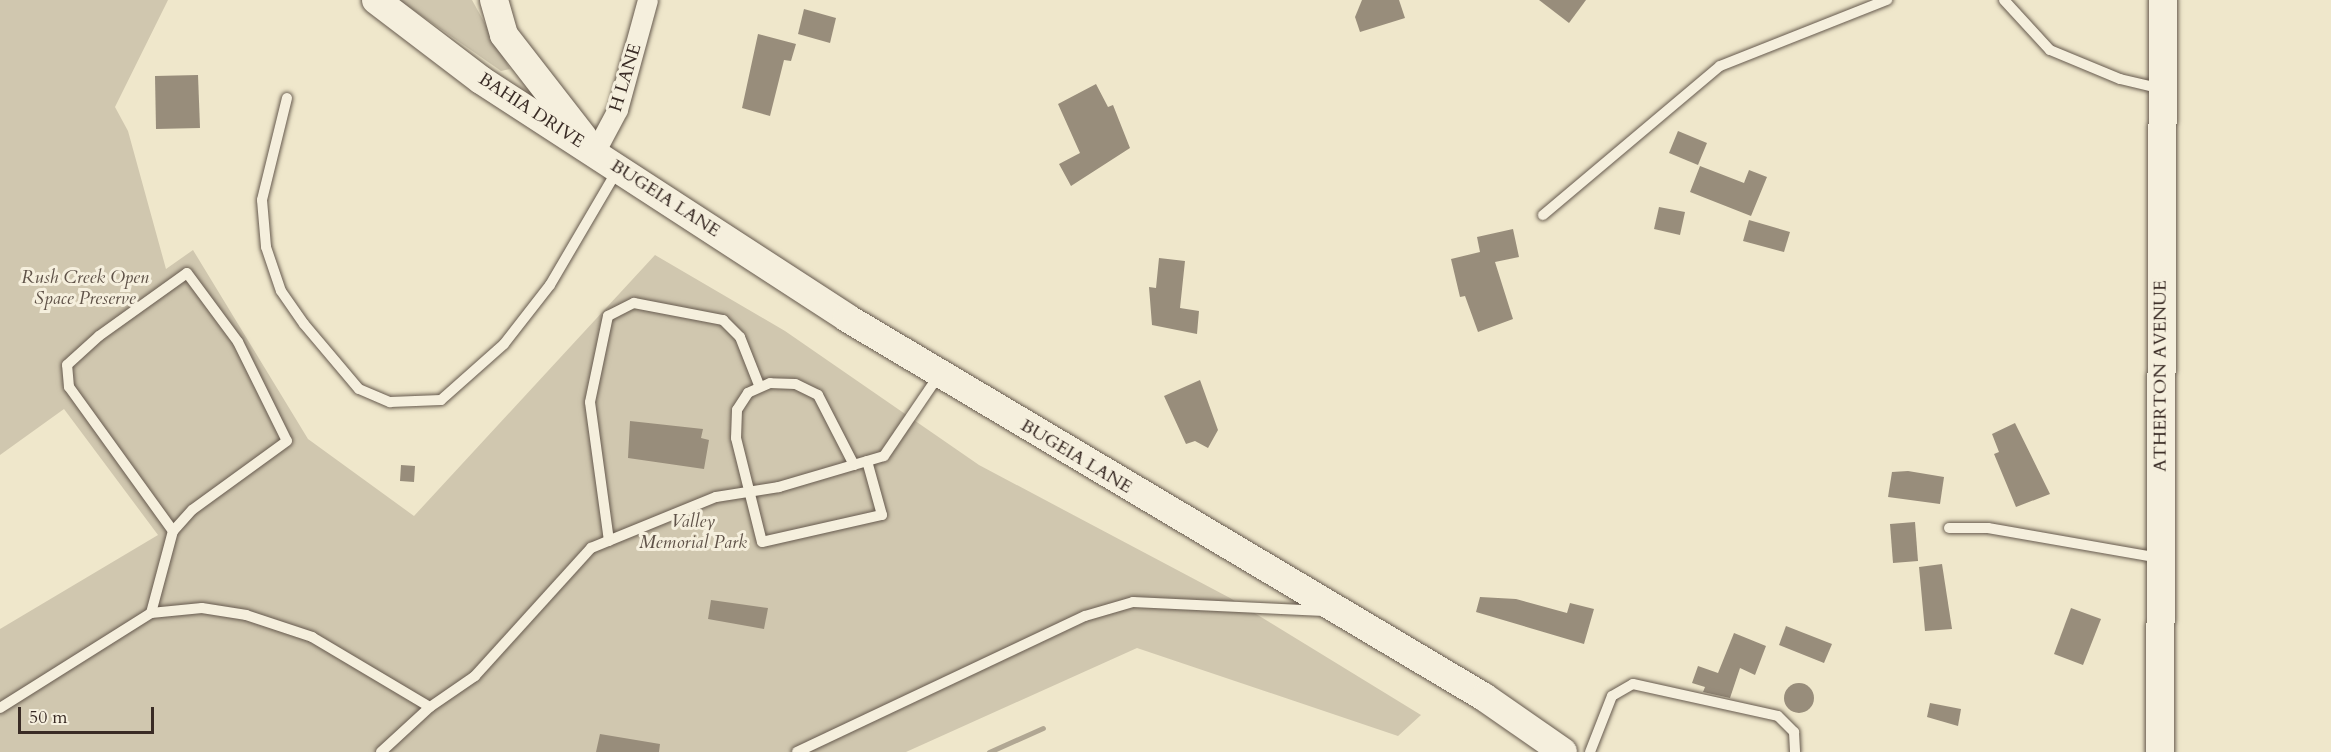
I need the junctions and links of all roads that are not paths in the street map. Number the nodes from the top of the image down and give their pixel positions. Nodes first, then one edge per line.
1 (376, 0) edge
2 (494, 0) edge
3 (648, 0) edge
4 (1887, 0) edge
5 (2004, 0) edge
6 (2163, 0) edge
7 (2162, 89) junction
8 (287, 98) dead end
9 (607, 161) junction
10 (1543, 215) dead end
11 (939, 375) junction
12 (759, 386) junction
13 (867, 461) junction
14 (854, 465) junction
15 (752, 491) junction
16 (1949, 528) dead end
17 (173, 531) junction
18 (609, 541) junction
19 (2160, 558) junction
20 (1336, 610) junction
21 (151, 613) junction
22 (430, 707) junction
23 (0, 708) edge
24 (381, 752) edge
25 (797, 752) edge
26 (1563, 752) edge
27 (1590, 752) edge
28 (1795, 752) edge
29 (2160, 752) edge

1 - 9 street, BAHIA DRIVE
2 - 9 street, BAHIA DRIVE
3 - 9 street, H LANE
4 - 10 lane
5 - 7 lane
6 - 7 street, ATHERTON AVENUE
7 - 19 street, ATHERTON AVENUE
8 - 9 lane
9 - 11 street, BUGEIA LANE
11 - 13 lane
11 - 20 street, BUGEIA LANE
12 - 14 lane
12 - 15 lane
12 - 18 lane
13 - 14 lane
13 - 15 lane
14 - 15 lane
15 - 18 lane
16 - 19 lane
17 - 17 lane
17 - 21 lane
18 - 22 lane
19 - 29 street, ATHERTON AVENUE
20 - 25 lane
20 - 26 street, BUGEIA LANE
21 - 22 lane
21 - 23 lane
22 - 24 lane
27 - 28 lane

